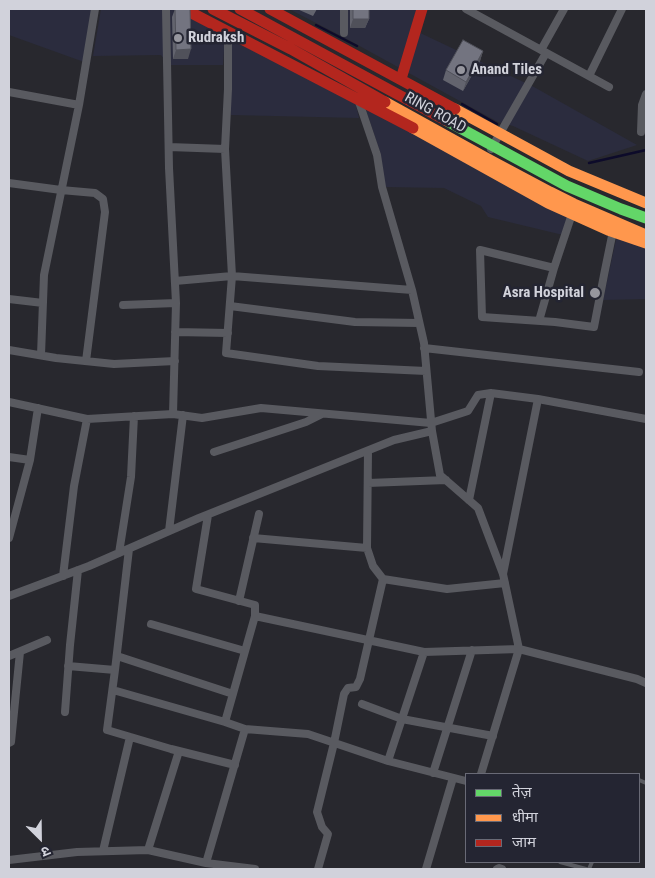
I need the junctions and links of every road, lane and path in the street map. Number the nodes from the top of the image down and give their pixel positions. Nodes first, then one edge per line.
1 (96, 9) edge
2 (166, 9) edge
3 (184, 9) edge
4 (214, 9) edge
5 (240, 9) edge
6 (272, 9) edge
7 (344, 9) edge
8 (422, 9) edge
9 (466, 9) edge
10 (564, 9) edge
11 (622, 9) edge
12 (228, 32) junction
13 (342, 39) junction
14 (544, 51) junction
15 (401, 76) junction
16 (590, 76) junction
17 (609, 87) dead end
18 (9, 92) edge
19 (646, 94) edge
20 (358, 99) junction
21 (79, 105) junction
22 (641, 132) dead end
23 (500, 134) junction
24 (169, 147) junction
25 (226, 149) junction
26 (482, 166) junction
27 (9, 183) edge
28 (61, 190) junction
29 (646, 203) edge
30 (572, 214) junction
31 (646, 218) edge
32 (613, 231) junction
33 (646, 235) edge
34 (646, 242) edge
35 (554, 268) junction
36 (232, 276) junction
37 (175, 281) junction
38 (412, 290) junction
39 (9, 299) edge
40 (43, 303) junction
41 (176, 303) junction
42 (123, 305) dead end
43 (230, 306) junction
44 (539, 321) junction
45 (419, 323) junction
46 (175, 332) junction
47 (228, 333) junction
48 (424, 348) junction
49 (9, 350) edge
50 (41, 355) junction
51 (86, 361) junction
52 (175, 361) junction
53 (426, 371) junction
54 (639, 372) dead end
55 (491, 393) junction
56 (538, 399) junction
57 (9, 402) edge
58 (38, 408) junction
59 (324, 413) junction
60 (173, 414) junction
61 (183, 415) junction
62 (134, 416) junction
63 (87, 419) junction
64 (646, 419) edge
65 (432, 427) junction
66 (368, 451) junction
67 (214, 452) dead end
68 (9, 457) edge
69 (30, 460) junction
70 (446, 480) junction
71 (368, 483) junction
72 (469, 500) junction
73 (259, 514) dead end
74 (208, 515) junction
75 (169, 531) junction
76 (9, 538) edge
77 (254, 538) junction
78 (367, 548) junction
79 (129, 549) junction
80 (119, 553) junction
81 (78, 570) junction
82 (503, 574) junction
83 (62, 576) junction
84 (383, 579) junction
85 (505, 583) junction
86 (9, 596) edge
87 (239, 600) junction
88 (255, 616) junction
89 (150, 624) dead end
90 (47, 640) dead end
91 (369, 640) junction
92 (519, 649) junction
93 (472, 650) junction
94 (245, 651) junction
95 (20, 652) junction
96 (424, 652) junction
97 (9, 656) edge
98 (117, 656) junction
99 (68, 666) junction
100 (115, 670) junction
101 (646, 683) edge
102 (113, 690) junction
103 (233, 694) junction
104 (12, 697) edge
105 (362, 704) dead end
106 (65, 712) dead end
107 (402, 719) junction
108 (225, 722) junction
109 (447, 728) junction
110 (245, 729) junction
111 (493, 736) junction
112 (130, 737) junction
113 (9, 743) edge
114 (334, 743) junction
115 (179, 751) junction
116 (388, 761) junction
117 (235, 765) junction
118 (433, 773) junction
119 (481, 773) edge
120 (453, 778) junction
121 (465, 781) edge
122 (148, 850) junction
123 (103, 851) junction
124 (11, 860) edge
125 (206, 862) junction
126 (564, 863) edge
127 (14, 869) edge
128 (255, 869) edge
129 (318, 869) edge
130 (426, 869) edge
131 (497, 869) edge
132 (502, 869) edge
133 (587, 869) edge

1 - 21 street
2 - 24 street
3 - 12 main road
4 - 33 main road, RING ROAD
5 - 31 main road, RING ROAD
6 - 13 main road
7 - 13 street
8 - 15 main road
9 - 14 street
10 - 14 street
11 - 16 street
12 - 20 main road
12 - 25 street
13 - 15 main road
14 - 16 street
14 - 23 street
15 - 23 main road
16 - 17 street
18 - 21 street
19 - 22 street
20 - 26 main road
20 - 38 street
21 - 28 street
23 - 26 street
23 - 29 main road
24 - 25 street
24 - 37 street
25 - 36 street
26 - 30 main road
27 - 28 street
28 - 40 street
28 - 51 street
30 - 32 main road
30 - 35 street
32 - 34 main road
32 - 44 street
35 - 44 street
35 - 44 street
36 - 37 street
36 - 38 street
36 - 43 street
37 - 41 street
38 - 45 street
39 - 40 street
40 - 50 street
41 - 42 street
41 - 46 street
43 - 45 street
43 - 47 street
45 - 48 street
46 - 47 street
46 - 52 street
47 - 53 street
48 - 53 street
48 - 54 street
49 - 50 street
50 - 51 street
51 - 52 street
52 - 60 street
53 - 65 street
55 - 56 street
55 - 65 street
55 - 72 street
56 - 64 street
56 - 82 street
57 - 58 street
58 - 63 street
58 - 69 street
59 - 61 street
59 - 65 street
59 - 67 street
60 - 61 street
60 - 62 street
61 - 75 street
62 - 63 street
62 - 80 street
63 - 83 street
65 - 66 street
65 - 70 street
66 - 71 street
66 - 74 street
68 - 69 street
69 - 76 street
70 - 71 street
70 - 72 street
71 - 78 street
72 - 82 street
73 - 77 street
74 - 75 street
74 - 87 street
75 - 79 street
77 - 78 street
77 - 87 street
78 - 84 street
79 - 80 street
79 - 98 street
80 - 81 street
81 - 83 street
81 - 99 street
82 - 85 street
83 - 86 street
84 - 85 street
84 - 91 street
85 - 92 street
87 - 88 street
88 - 91 street
88 - 94 street
89 - 94 street
90 - 95 street
91 - 96 street
91 - 114 street
92 - 93 street
92 - 101 street
92 - 111 street
93 - 96 street
93 - 109 street
94 - 103 street
95 - 97 street
95 - 104 street
96 - 107 street
98 - 100 street
98 - 103 street
99 - 100 street
99 - 106 street
100 - 102 street
102 - 108 street
102 - 112 street
103 - 108 street
104 - 113 street
105 - 107 street
107 - 109 street
107 - 116 street
108 - 110 street
109 - 111 street
109 - 118 street
110 - 114 street
110 - 117 street
111 - 119 street
112 - 115 street
112 - 123 street
114 - 116 street
114 - 129 street
115 - 117 street
115 - 122 street
116 - 118 street
117 - 125 street
118 - 120 street
120 - 121 street
120 - 130 street
122 - 123 street
122 - 125 street
123 - 124 street
124 - 127 street
125 - 128 street
126 - 133 lane
131 - 132 street

